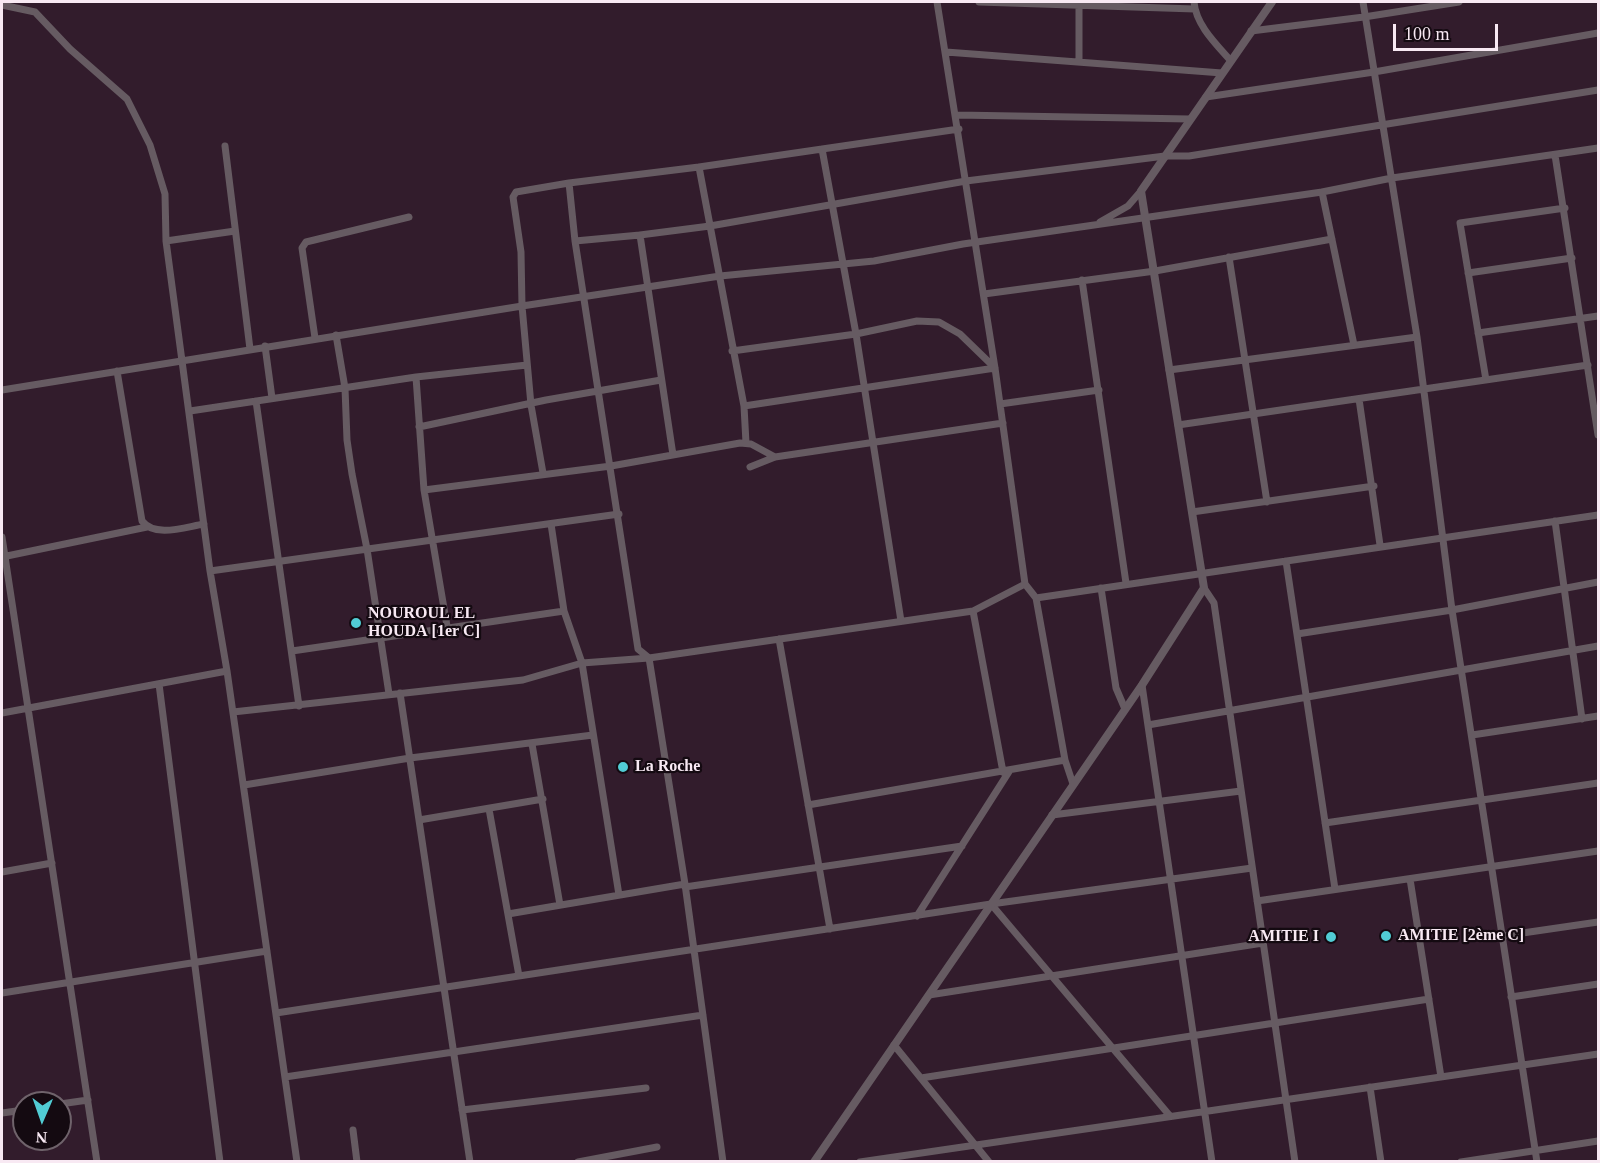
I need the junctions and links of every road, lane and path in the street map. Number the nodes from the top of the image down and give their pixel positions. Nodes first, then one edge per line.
1 (937, 2) edge
2 (979, 2) edge
3 (1272, 2) edge
4 (1363, 2) edge
5 (1459, 2) edge
6 (1058, 3) edge
7 (2, 5) edge
8 (1079, 5) junction
9 (1194, 5) edge
10 (1364, 17) junction
11 (1251, 31) junction
12 (1599, 33) edge
13 (946, 51) junction
14 (1231, 61) junction
15 (1079, 62) junction
16 (1374, 72) junction
17 (1222, 73) junction
18 (1599, 90) edge
19 (1206, 97) junction
20 (957, 115) junction
21 (1190, 119) junction
22 (1382, 126) junction
23 (959, 129) junction
24 (225, 146) dead end
25 (1599, 148) edge
26 (822, 149) junction
27 (1555, 155) junction
28 (1165, 156) junction
29 (699, 167) junction
30 (1392, 178) junction
31 (966, 181) junction
32 (568, 183) junction
33 (1141, 191) junction
34 (1322, 192) junction
35 (833, 204) junction
36 (1565, 208) junction
37 (1147, 217) junction
38 (409, 218) dead end
39 (1092, 225) junction
40 (710, 226) junction
41 (235, 231) junction
42 (640, 235) junction
43 (1332, 239) junction
44 (166, 241) junction
45 (576, 241) junction
46 (976, 242) junction
47 (1228, 257) junction
48 (1572, 258) junction
49 (841, 262) junction
50 (1155, 271) junction
51 (1468, 273) junction
52 (720, 276) junction
53 (1082, 280) junction
54 (647, 288) junction
55 (984, 294) junction
56 (585, 298) junction
57 (522, 306) junction
58 (1599, 316) edge
59 (1581, 319) junction
60 (1478, 333) junction
61 (856, 334) junction
62 (336, 335) junction
63 (1417, 337) junction
64 (315, 338) junction
65 (1354, 345) junction
66 (266, 346) junction
67 (250, 349) junction
68 (732, 351) junction
69 (1245, 359) junction
70 (183, 360) junction
71 (527, 365) junction
72 (1588, 365) junction
73 (995, 368) junction
74 (1169, 370) junction
75 (117, 371) junction
76 (416, 377) junction
77 (661, 380) junction
78 (1486, 380) junction
79 (865, 387) junction
80 (345, 388) junction
81 (1425, 389) junction
82 (2, 390) edge
83 (599, 390) junction
84 (1099, 390) junction
85 (1596, 392) edge
86 (272, 398) junction
87 (1359, 399) junction
88 (256, 401) junction
89 (1000, 404) junction
90 (531, 405) junction
91 (744, 406) junction
92 (190, 411) junction
93 (1253, 414) junction
94 (1003, 423) junction
95 (1178, 425) junction
96 (419, 427) junction
97 (1599, 435) edge
98 (873, 441) junction
99 (746, 443) junction
100 (673, 455) junction
101 (775, 456) junction
102 (611, 465) junction
103 (750, 467) dead end
104 (543, 473) junction
105 (1374, 486) junction
106 (424, 490) junction
107 (1267, 502) junction
108 (1192, 512) junction
109 (619, 514) junction
110 (1599, 515) edge
111 (1555, 521) junction
112 (204, 524) junction
113 (551, 524) junction
114 (147, 527) junction
115 (1442, 536) junction
116 (2, 537) edge
117 (434, 540) junction
118 (1380, 545) junction
119 (367, 549) junction
120 (3, 557) edge
121 (1286, 561) junction
122 (279, 563) junction
123 (210, 572) junction
124 (1201, 573) junction
125 (1599, 582) edge
126 (1126, 583) junction
127 (1024, 584) junction
128 (1563, 587) junction
129 (1101, 588) junction
130 (1204, 588) junction
131 (1036, 598) junction
132 (1452, 610) junction
133 (564, 611) junction
134 (973, 611) junction
135 (901, 621) junction
136 (447, 627) junction
137 (1297, 634) junction
138 (381, 638) junction
139 (779, 639) junction
140 (1599, 646) edge
141 (292, 651) junction
142 (1573, 651) junction
143 (649, 658) junction
144 (582, 663) junction
145 (1462, 670) junction
146 (227, 671) junction
147 (159, 684) junction
148 (1142, 685) junction
149 (400, 693) junction
150 (389, 694) junction
151 (1306, 698) junction
152 (299, 706) junction
153 (28, 708) junction
154 (1125, 709) junction
155 (1229, 711) junction
156 (233, 712) junction
157 (2, 713) edge
158 (1599, 717) edge
159 (1582, 719) junction
160 (1148, 725) junction
161 (593, 735) junction
162 (1472, 735) junction
163 (532, 744) junction
164 (410, 758) junction
165 (1065, 760) junction
166 (1007, 771) junction
167 (1599, 783) edge
168 (1073, 784) junction
169 (244, 785) junction
170 (1241, 791) junction
171 (543, 799) junction
172 (1481, 800) junction
173 (1159, 801) junction
174 (808, 805) junction
175 (489, 809) junction
176 (1052, 815) junction
177 (419, 820) junction
178 (1325, 823) junction
179 (962, 846) junction
180 (1599, 851) edge
181 (52, 863) junction
182 (819, 867) junction
183 (1491, 867) junction
184 (1252, 868) junction
185 (2, 872) edge
186 (1170, 879) junction
187 (1410, 879) junction
188 (685, 886) junction
189 (1335, 890) junction
190 (619, 895) junction
191 (1257, 901) junction
192 (992, 904) junction
193 (560, 905) junction
194 (508, 914) junction
195 (917, 915) junction
196 (1599, 922) edge
197 (830, 929) junction
198 (1502, 936) junction
199 (1263, 944) junction
200 (694, 950) junction
201 (267, 951) junction
202 (1182, 956) junction
203 (195, 962) junction
204 (519, 976) junction
205 (1052, 976) junction
206 (70, 981) junction
207 (1599, 984) edge
208 (444, 987) junction
209 (2, 993) edge
210 (929, 994) junction
211 (1511, 997) junction
212 (1430, 999) junction
213 (276, 1013) junction
214 (703, 1016) junction
215 (1275, 1023) junction
216 (1194, 1036) junction
217 (894, 1045) junction
218 (1112, 1048) junction
219 (454, 1052) junction
220 (1599, 1054) edge
221 (1521, 1065) junction
222 (285, 1077) junction
223 (1441, 1077) junction
224 (921, 1078) junction
225 (1370, 1087) junction
226 (646, 1088) dead end
227 (88, 1100) junction
228 (1286, 1100) junction
229 (72, 1102) edge
230 (462, 1110) junction
231 (1205, 1111) junction
232 (1170, 1116) junction
233 (353, 1130) dead end
234 (1599, 1140) edge
235 (975, 1145) junction
236 (657, 1147) dead end
237 (1535, 1150) junction
238 (97, 1161) edge
239 (220, 1161) edge
240 (297, 1161) edge
241 (357, 1161) edge
242 (470, 1161) edge
243 (578, 1161) edge
244 (723, 1161) edge
245 (814, 1161) edge
246 (860, 1161) edge
247 (989, 1161) edge
248 (1212, 1161) edge
249 (1295, 1161) edge
250 (1381, 1161) edge
251 (1461, 1161) edge
252 (1537, 1161) edge

1 - 13 street
2 - 6 street
3 - 11 street
4 - 10 street
5 - 10 street
6 - 8 street
7 - 44 street
8 - 9 street
8 - 15 street
9 - 14 street
10 - 11 street
10 - 16 street
11 - 14 street
12 - 16 street
13 - 15 street
13 - 20 street
14 - 17 street
15 - 17 street
16 - 19 street
16 - 22 street
17 - 19 street
18 - 22 street
19 - 21 street
20 - 21 street
20 - 23 street
21 - 28 street
22 - 28 street
22 - 30 street
23 - 26 street
23 - 31 street
24 - 41 street
25 - 27 street
26 - 29 street
26 - 35 street
27 - 30 street
27 - 36 street
28 - 31 street
28 - 33 street
29 - 32 street
29 - 40 street
30 - 34 street
30 - 63 street
31 - 35 street
31 - 46 street
32 - 45 street
32 - 57 street
33 - 37 street
33 - 39 street
34 - 37 street
34 - 43 street
35 - 40 street
35 - 49 street
36 - 48 street
36 - 51 street
37 - 39 street
37 - 50 street
38 - 64 street
39 - 46 street
40 - 42 street
40 - 52 street
41 - 44 street
41 - 67 street
42 - 45 street
42 - 54 street
43 - 47 street
43 - 65 street
44 - 70 street
45 - 56 street
46 - 49 street
46 - 55 street
47 - 50 street
47 - 69 street
48 - 51 street
48 - 59 street
49 - 52 street
49 - 61 street
50 - 53 street
50 - 74 street
51 - 60 street
52 - 54 street
52 - 68 street
53 - 55 street
53 - 84 street
54 - 56 street
54 - 77 street
55 - 73 street
56 - 57 street
56 - 83 street
57 - 62 street
57 - 71 street
58 - 59 street
59 - 60 street
59 - 72 street
60 - 78 street
61 - 68 street
61 - 73 street
61 - 79 street
62 - 64 street
62 - 80 street
63 - 65 street
63 - 81 street
64 - 66 street
65 - 69 street
66 - 67 street
66 - 86 street
67 - 70 street
68 - 91 street
69 - 74 street
69 - 93 street
70 - 75 street
70 - 92 street
71 - 76 street
71 - 90 street
72 - 78 street
72 - 85 street
73 - 79 street
73 - 89 street
74 - 95 street
75 - 82 street
75 - 114 street
76 - 80 street
76 - 96 street
77 - 83 street
77 - 100 street
78 - 81 street
79 - 91 street
79 - 98 street
80 - 86 street
80 - 119 street
81 - 87 street
81 - 115 street
83 - 90 street
83 - 102 street
84 - 89 street
84 - 126 street
85 - 97 street
86 - 88 street
87 - 93 street
87 - 105 street
88 - 92 street
88 - 122 street
89 - 94 street
90 - 96 street
90 - 104 street
91 - 99 street
92 - 112 street
93 - 95 street
93 - 107 street
94 - 98 street
94 - 127 street
95 - 108 street
96 - 106 street
98 - 101 street
98 - 135 street
99 - 100 street
99 - 101 street
100 - 102 street
101 - 103 street
102 - 104 street
102 - 109 street
104 - 106 street
105 - 107 street
105 - 118 street
106 - 117 street
107 - 108 street
108 - 124 street
109 - 113 street
109 - 143 street
110 - 111 street
111 - 115 street
111 - 128 street
112 - 114 street
112 - 123 street
113 - 117 street
113 - 133 street
114 - 120 street
115 - 118 street
115 - 132 street
116 - 120 street
117 - 119 street
117 - 136 street
118 - 121 street
119 - 122 street
119 - 138 street
120 - 153 street
121 - 124 street
121 - 137 street
122 - 123 street
122 - 141 street
123 - 146 street
124 - 126 street
124 - 130 street
125 - 128 street
126 - 129 street
127 - 131 street
127 - 134 street
128 - 132 street
128 - 142 street
129 - 131 street
129 - 154 street
130 - 148 street
130 - 155 street
131 - 165 street
132 - 137 street
132 - 145 street
133 - 136 street
133 - 144 street
134 - 135 street
134 - 166 street
135 - 139 street
136 - 138 street
137 - 151 street
138 - 141 street
138 - 150 street
139 - 143 street
139 - 174 street
140 - 142 street
141 - 152 street
142 - 145 street
142 - 159 street
143 - 144 street
143 - 188 street
144 - 149 street
144 - 161 street
145 - 151 street
145 - 162 street
146 - 147 street
146 - 156 street
147 - 153 street
147 - 203 street
148 - 154 street
148 - 160 street
149 - 150 street
149 - 164 street
150 - 152 street
151 - 155 street
151 - 178 street
152 - 156 street
153 - 157 street
153 - 181 street
154 - 168 street
155 - 160 street
155 - 170 street
156 - 169 street
158 - 159 street
159 - 162 street
160 - 173 street
161 - 163 street
161 - 190 street
162 - 172 street
163 - 164 street
163 - 171 street
164 - 169 street
164 - 177 street
165 - 166 street
165 - 168 street
166 - 174 street
166 - 179 street
167 - 172 street
168 - 176 street
169 - 201 street
170 - 173 street
170 - 184 street
171 - 175 street
171 - 193 street
172 - 178 street
172 - 183 street
173 - 176 street
173 - 186 street
174 - 182 street
175 - 177 street
175 - 194 street
176 - 192 street
177 - 208 street
178 - 189 street
179 - 182 street
179 - 195 street
180 - 183 street
181 - 185 street
181 - 206 street
182 - 188 street
182 - 197 street
183 - 187 street
183 - 198 street
184 - 186 street
184 - 191 street
186 - 192 street
186 - 202 street
187 - 189 street
187 - 212 street
188 - 190 street
188 - 200 street
189 - 191 street
190 - 193 street
191 - 199 street
192 - 195 street
192 - 205 street
192 - 210 street
193 - 194 street
194 - 204 street
195 - 197 street
196 - 198 street
197 - 200 street
198 - 211 street
199 - 202 street
199 - 215 street
200 - 204 street
200 - 214 street
201 - 203 street
201 - 213 street
202 - 205 street
202 - 216 street
203 - 206 street
203 - 239 street
204 - 208 street
205 - 210 street
205 - 218 street
206 - 209 street
206 - 227 street
207 - 211 street
208 - 213 street
208 - 219 street
210 - 217 street
211 - 221 street
212 - 215 street
212 - 223 street
213 - 222 street
214 - 219 street
214 - 244 street
215 - 216 street
215 - 228 street
216 - 218 street
216 - 231 street
217 - 224 street
217 - 245 street
218 - 224 street
218 - 232 street
219 - 222 street
219 - 230 street
220 - 221 street
221 - 223 street
221 - 237 street
222 - 240 street
223 - 225 street
224 - 235 street
225 - 228 street
225 - 250 street
226 - 230 street
227 - 229 street
227 - 238 street
228 - 231 street
228 - 249 street
230 - 242 street
231 - 232 street
231 - 248 street
232 - 235 street
233 - 241 street
234 - 237 street
235 - 246 street
235 - 247 street
236 - 243 street
237 - 251 street
237 - 252 street

